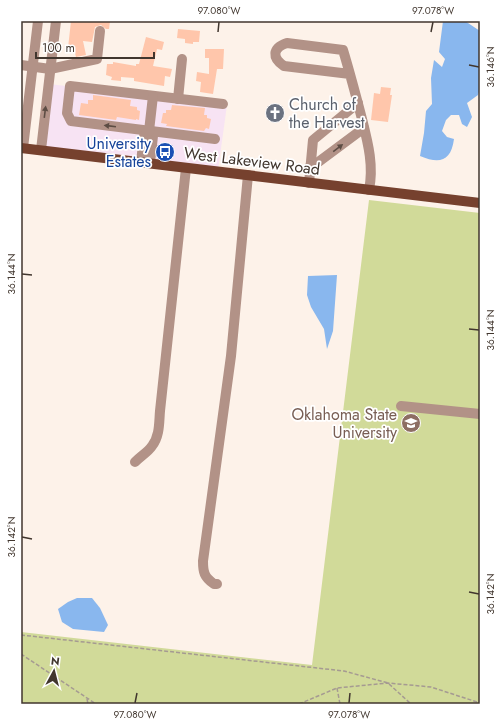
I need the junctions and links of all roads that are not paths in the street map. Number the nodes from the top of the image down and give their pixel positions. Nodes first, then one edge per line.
1 (38, 21) edge
2 (56, 21) edge
3 (100, 31) dead end
4 (182, 59) dead end
5 (21, 65) edge
6 (32, 66) junction
7 (50, 69) junction
8 (350, 74) junction
9 (153, 96) junction
10 (178, 99) junction
11 (358, 103) junction
12 (223, 104) dead end
13 (364, 128) junction
14 (149, 131) junction
15 (215, 139) dead end
16 (22, 148) edge
17 (41, 150) junction
18 (146, 163) junction
19 (310, 166) junction
20 (186, 168) junction
21 (248, 175) junction
22 (309, 183) junction
23 (369, 190) junction
24 (480, 203) edge
25 (401, 406) dead end
26 (480, 414) edge
27 (136, 462) dead end
28 (217, 584) dead end

1 - 6 street
2 - 7 street
3 - 7 street
4 - 10 street
5 - 6 street
6 - 7 street
6 - 16 street
17 -> 7 street
8 - 8 street
8 - 11 street
9 - 10 street
9 - 14 street
14 -> 9 street
10 - 12 street
11 - 13 street
11 - 19 street
19 -> 13 street
13 - 23 street
14 - 15 street
14 - 18 street
16 - 17 main road, West Lakeview Road
17 - 18 main road, West Lakeview Road
18 - 20 main road, West Lakeview Road
19 - 22 street
20 - 21 main road, West Lakeview Road
20 - 27 street
21 - 22 main road, West Lakeview Road
21 - 28 street
22 - 23 main road, West Lakeview Road
23 - 24 main road, West Lakeview Road
25 - 26 street

